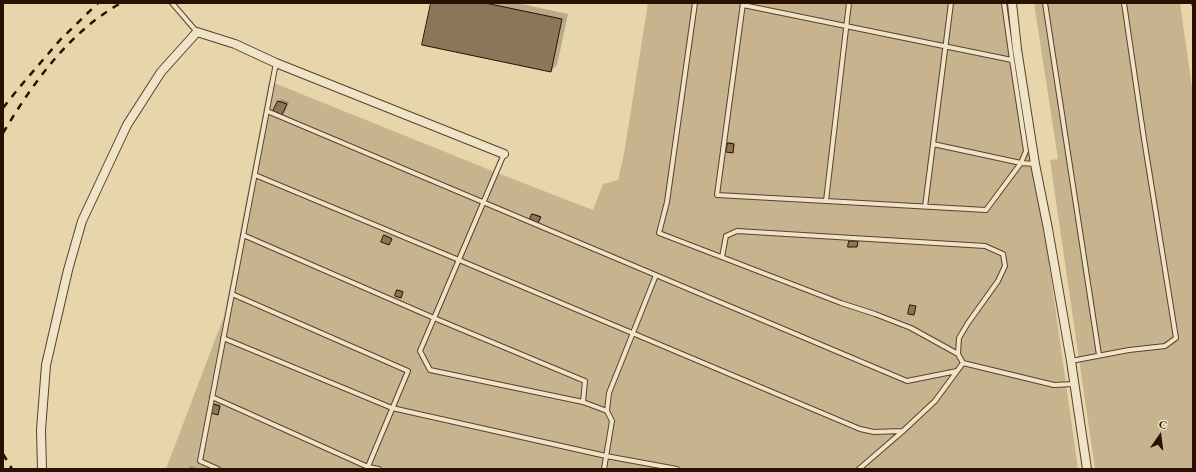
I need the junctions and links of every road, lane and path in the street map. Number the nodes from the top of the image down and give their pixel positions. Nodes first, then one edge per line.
1 (172, 3) edge
2 (695, 3) edge
3 (849, 3) edge
4 (951, 3) edge
5 (1004, 3) edge
6 (1012, 3) edge
7 (1045, 3) edge
8 (1124, 3) edge
9 (1192, 3) edge
10 (743, 4) edge
11 (1193, 10) edge
12 (846, 25) junction
13 (198, 32) junction
14 (946, 47) junction
15 (1012, 60) junction
16 (276, 62) junction
17 (267, 111) junction
18 (933, 144) junction
19 (504, 154) joint
20 (1021, 163) junction
21 (1035, 164) junction
22 (255, 175) junction
23 (826, 201) junction
24 (484, 202) junction
25 (925, 206) junction
26 (243, 235) junction
27 (722, 257) junction
28 (459, 260) junction
29 (656, 275) junction
30 (232, 294) junction
31 (434, 318) junction
32 (633, 333) junction
33 (223, 338) junction
34 (958, 354) junction
35 (1099, 355) junction
36 (1071, 361) junction
37 (963, 364) junction
38 (957, 372) junction
39 (1074, 384) junction
40 (212, 398) junction
41 (583, 402) junction
42 (392, 408) junction
43 (607, 411) junction
44 (903, 431) junction
45 (606, 456) junction
46 (368, 468) edge
47 (42, 469) edge
48 (218, 469) edge
49 (379, 469) edge
50 (604, 469) edge
51 (677, 469) edge
52 (859, 469) edge
53 (1087, 469) edge

1 - 13 lane
2 - 27 lane
3 - 12 lane
4 - 14 lane
5 - 15 lane
6 - 21 street
7 - 35 lane
8 - 35 lane
9 - 11 path
10 - 12 lane
10 - 23 lane
12 - 14 lane
12 - 23 lane
13 - 16 street
13 - 47 street
14 - 15 lane
14 - 18 lane
15 - 20 lane
16 - 17 lane
16 - 19 street
17 - 22 lane
17 - 24 lane
18 - 20 lane
18 - 25 lane
19 - 24 lane
20 - 21 lane
20 - 25 lane
21 - 36 street
22 - 26 lane
22 - 28 lane
23 - 25 lane
24 - 28 lane
24 - 29 lane
26 - 30 lane
26 - 31 lane
27 - 34 lane
27 - 34 lane
28 - 31 lane
28 - 32 lane
29 - 32 lane
29 - 38 lane
30 - 33 lane
30 - 42 lane
31 - 41 lane
31 - 41 lane
32 - 43 lane
32 - 44 lane
33 - 40 lane
33 - 42 lane
34 - 37 lane
35 - 36 lane
36 - 39 street
37 - 38 lane
37 - 39 lane
38 - 44 lane
39 - 53 street
40 - 46 lane
40 - 48 lane
41 - 43 lane
42 - 45 lane
42 - 46 lane
43 - 45 lane
44 - 52 lane
45 - 50 lane
45 - 51 lane
46 - 49 lane

